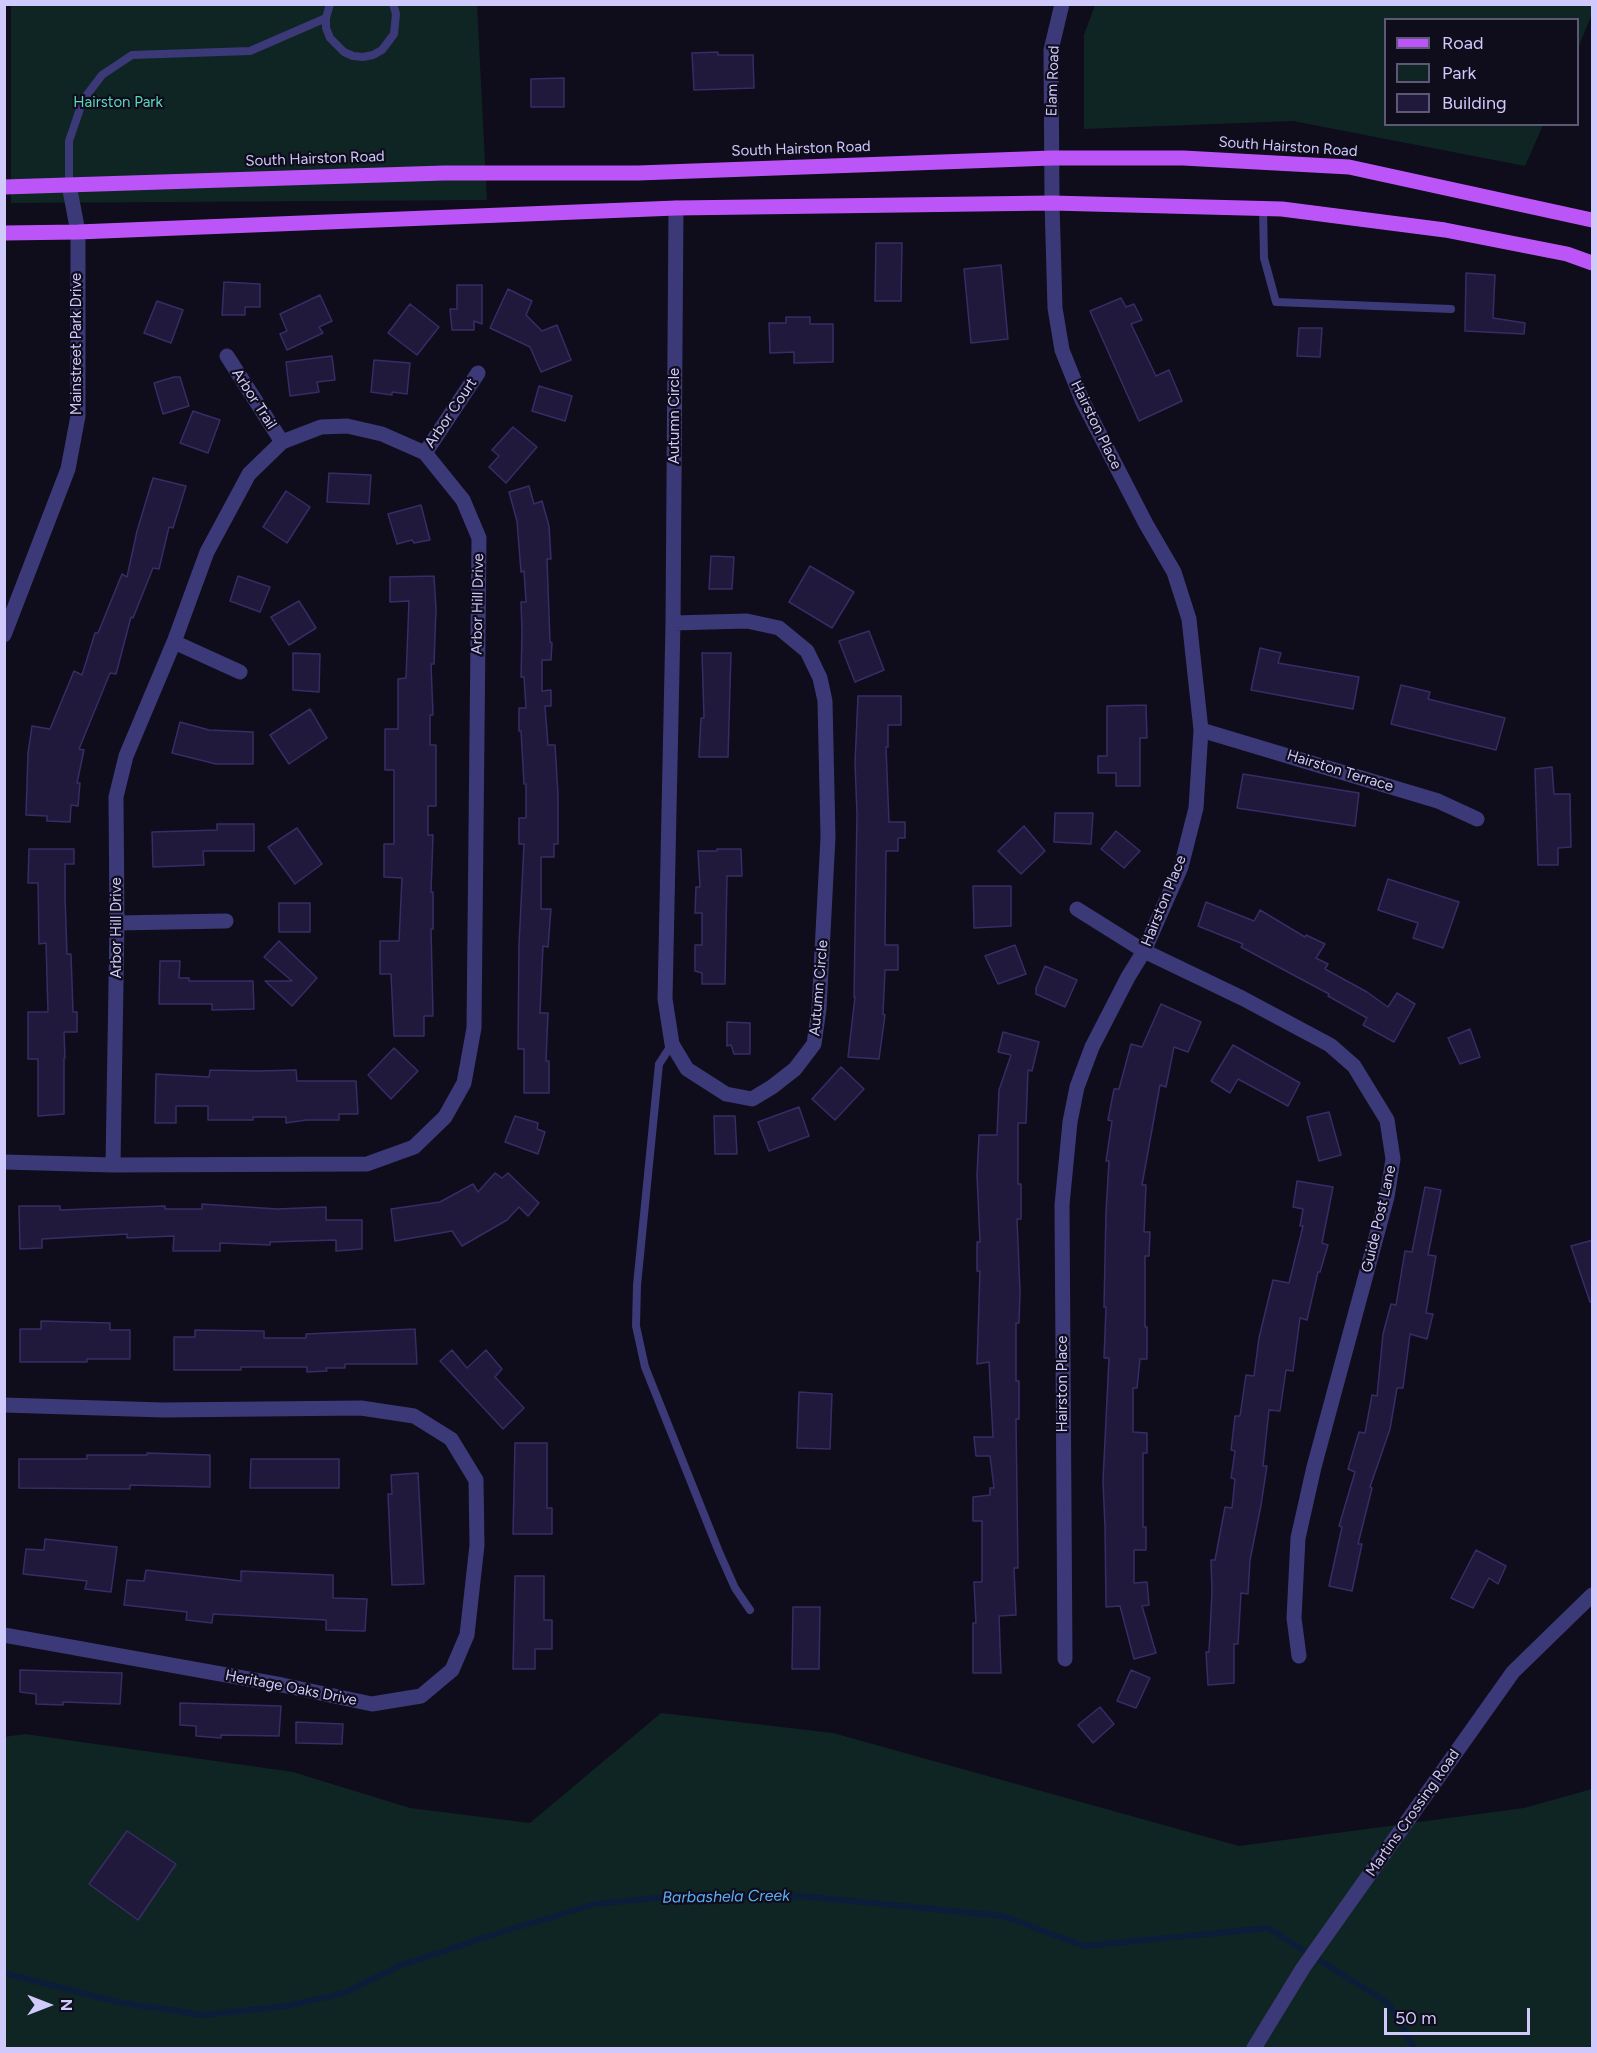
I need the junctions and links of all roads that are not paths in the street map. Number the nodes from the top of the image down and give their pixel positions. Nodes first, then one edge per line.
1 (330, 4) edge
2 (393, 4) edge
3 (1062, 4) edge
4 (326, 18) junction
5 (1052, 158) junction
6 (69, 185) junction
7 (4, 187) edge
8 (1052, 203) junction
9 (676, 208) junction
10 (1263, 209) junction
11 (1593, 220) edge
12 (78, 232) junction
13 (4, 233) edge
14 (1593, 263) edge
15 (1451, 309) dead end
16 (227, 356) dead end
17 (478, 373) dead end
18 (282, 442) junction
19 (425, 453) junction
20 (673, 623) junction
21 (4, 635) edge
22 (174, 642) junction
23 (240, 672) dead end
24 (1201, 730) junction
25 (1477, 819) dead end
26 (1077, 909) dead end
27 (226, 921) dead end
28 (117, 923) junction
29 (1144, 951) junction
30 (672, 1044) junction
31 (4, 1162) edge
32 (113, 1165) junction
33 (4, 1405) edge
34 (1593, 1595) edge
35 (750, 1610) dead end
36 (4, 1635) edge
37 (1299, 1656) dead end
38 (1065, 1659) dead end
39 (1254, 2049) edge

1 - 4 lane
2 - 4 lane
3 - 5 street, Elam Road
4 - 6 lane
5 - 6 main road, South Hairston Road
5 - 8 street, Hairston Place
5 - 11 main road, South Hairston Road
6 - 7 main road, South Hairston Road
6 - 12 street, Mainstreet Park Drive
8 - 9 main road
8 - 10 main road
8 - 24 street, Hairston Place
9 - 12 main road
9 - 20 street, Autumn Circle
10 - 14 main road
10 - 15 lane
12 - 13 main road
12 - 21 street, Mainstreet Park Drive
16 - 18 street, Arbor Trail
17 - 19 street, Arbor Court
18 - 19 street, Arbor Hill Drive
18 - 22 street, Arbor Hill Drive
19 - 32 street, Arbor Hill Drive
20 - 30 street, Autumn Circle
20 - 30 street, Autumn Circle
22 - 23 street
22 - 28 street, Arbor Hill Drive
24 - 25 street, Hairston Terrace
24 - 29 street, Hairston Place
26 - 29 street, Guide Post Lane
27 - 28 street
28 - 32 street, Arbor Hill Drive
29 - 37 street, Guide Post Lane
29 - 38 street, Hairston Place
30 - 35 lane
31 - 32 street, Arbor Hill Drive
33 - 36 street, Heritage Oaks Drive
34 - 39 street, Martins Crossing Road

